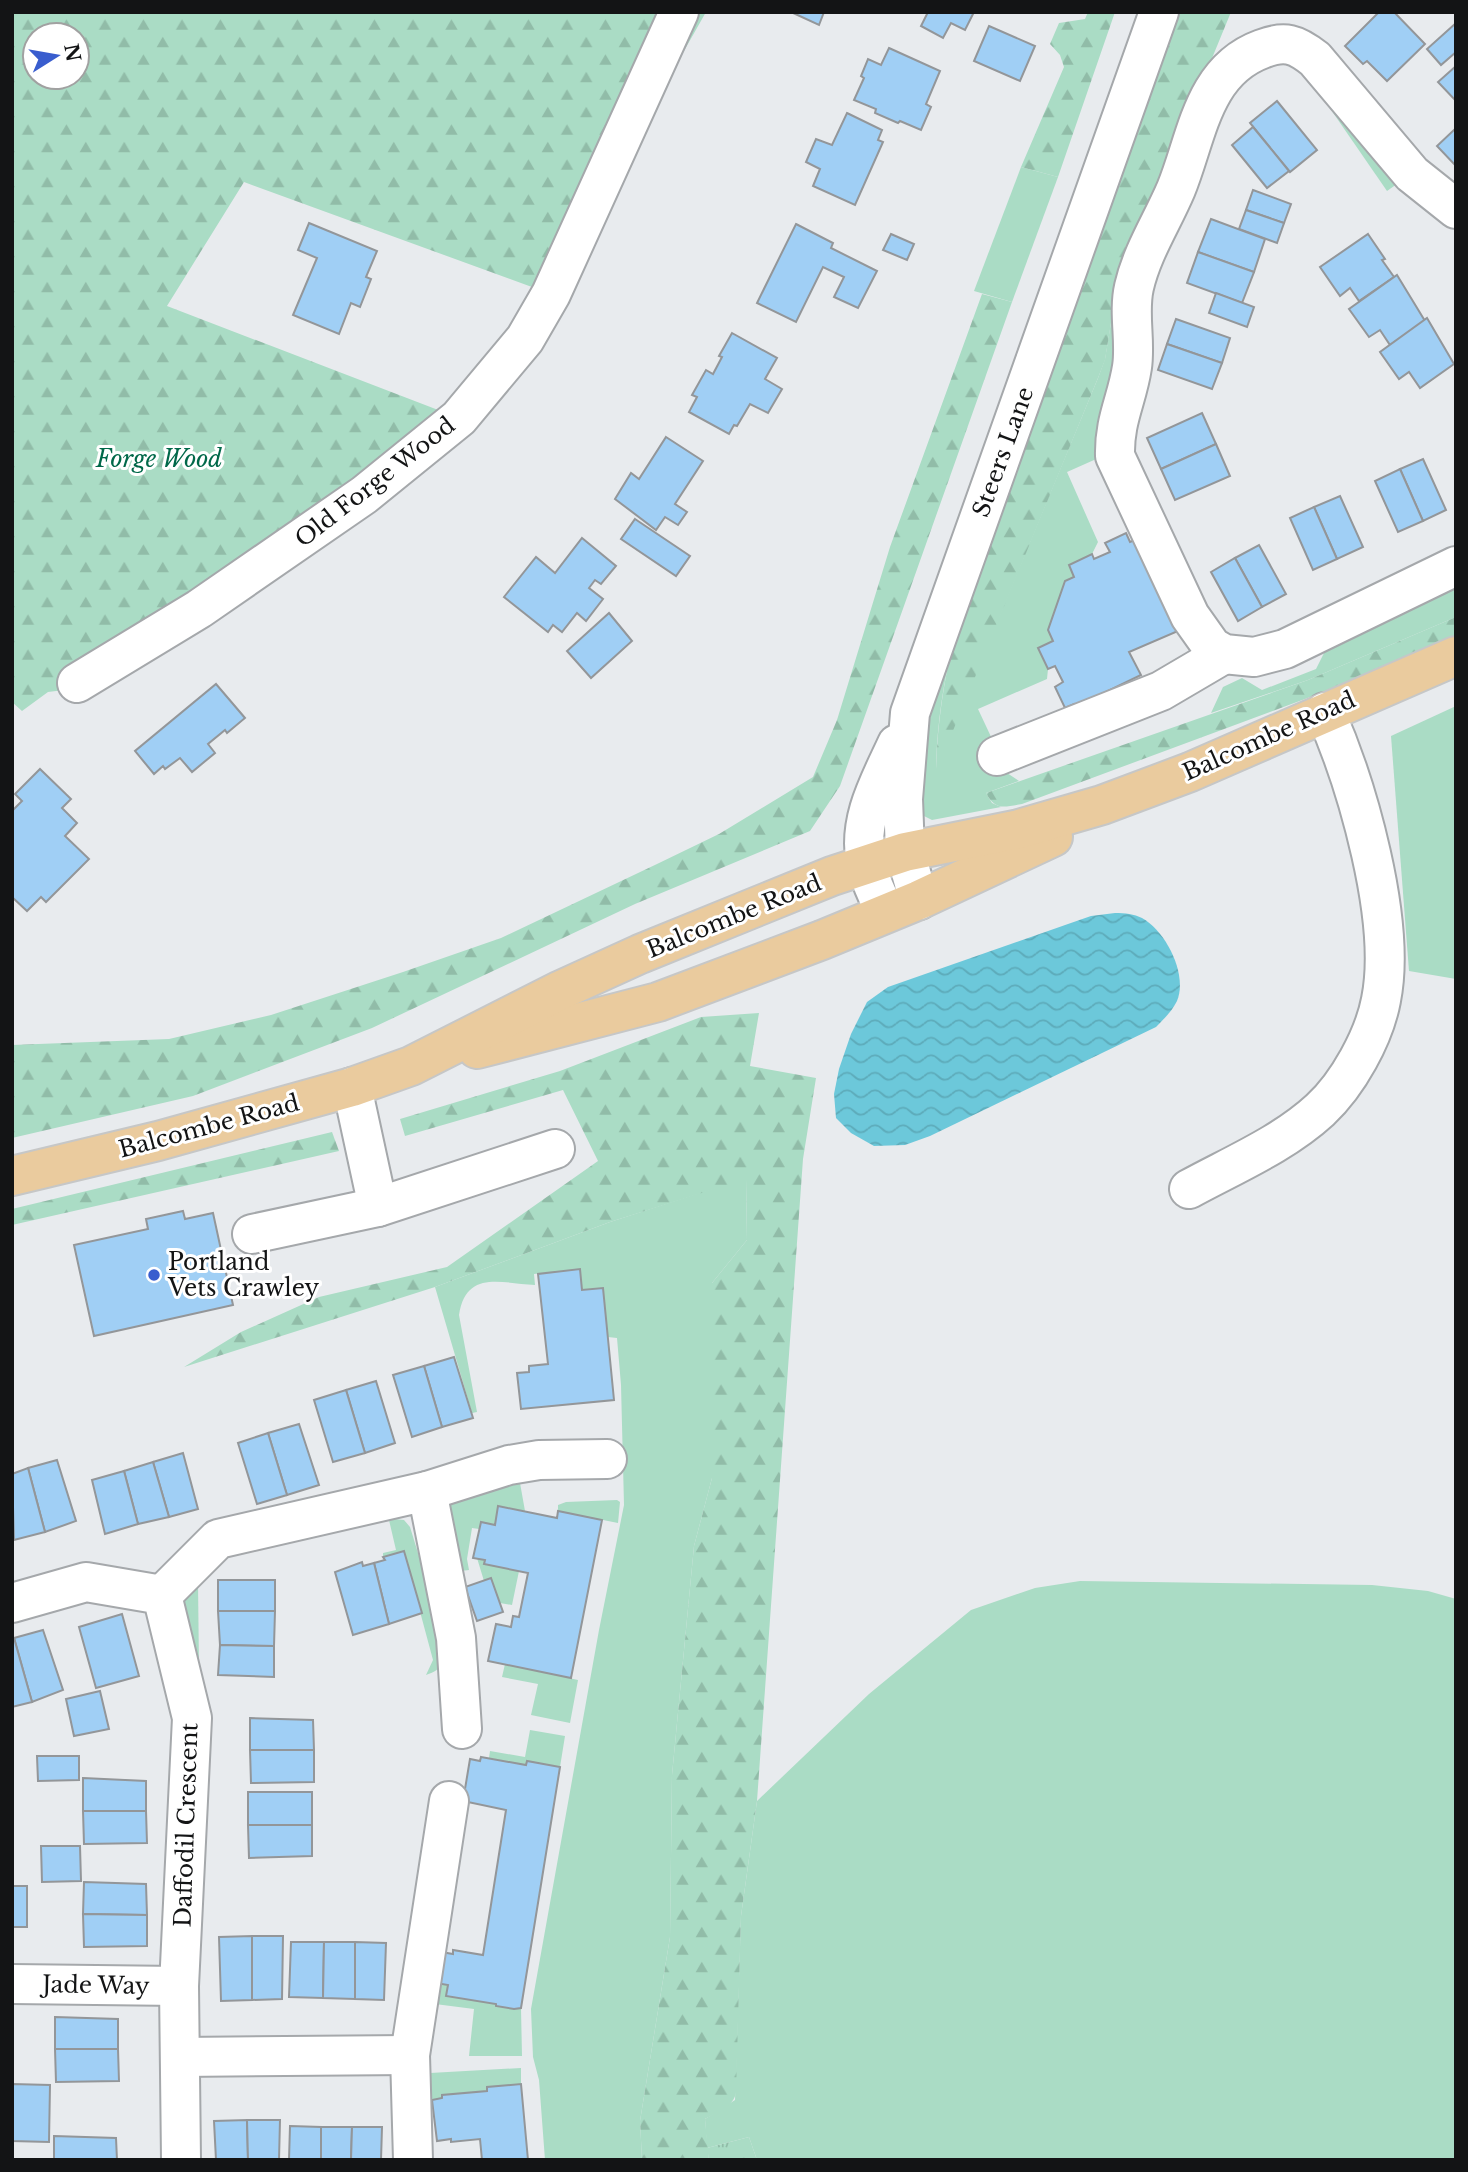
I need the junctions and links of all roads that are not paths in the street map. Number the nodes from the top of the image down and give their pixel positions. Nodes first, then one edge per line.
1 (679, 12) edge
2 (1159, 12) edge
3 (1456, 209) edge
4 (1456, 566) edge
5 (1224, 654) junction
6 (1456, 656) edge
7 (77, 683) dead end
8 (1325, 712) junction
9 (910, 713) junction
10 (997, 756) dead end
11 (1102, 805) junction
12 (905, 852) junction
13 (866, 864) junction
14 (902, 907) junction
15 (411, 1066) junction
16 (352, 1087) junction
17 (555, 1149) dead end
18 (12, 1176) edge
19 (1189, 1189) dead end
20 (378, 1208) junction
21 (252, 1234) dead end
22 (607, 1459) dead end
23 (427, 1491) junction
24 (162, 1595) junction
25 (12, 1603) edge
26 (462, 1729) dead end
27 (449, 1801) dead end
28 (12, 1984) edge
29 (179, 1986) junction
30 (410, 2055) junction
31 (180, 2057) junction
32 (181, 2160) edge
33 (413, 2160) edge

1 - 7 street, Old Forge Wood
2 - 9 street, Steers Lane
3 - 5 street
4 - 5 street
5 - 10 street
6 - 8 main road, Balcombe Road
8 - 11 main road, Balcombe Road
8 - 19 street
9 - 12 street, Steers Lane
9 - 13 street
11 - 12 main road, Balcombe Road
11 - 14 main road
12 - 13 main road, Balcombe Road
12 - 14 street, Steers Lane
13 - 14 street
13 - 15 main road, Balcombe Road
14 - 15 main road
15 - 16 main road, Balcombe Road
16 - 18 main road, Balcombe Road
16 - 20 street
17 - 20 street
20 - 21 street
22 - 23 street
23 - 24 street
23 - 26 street
24 - 25 street
24 - 29 street, Daffodil Crescent
27 - 30 street
28 - 29 street, Jade Way
29 - 31 street, Daffodil Crescent
30 - 31 street
30 - 33 street
31 - 32 street, Daffodil Crescent

